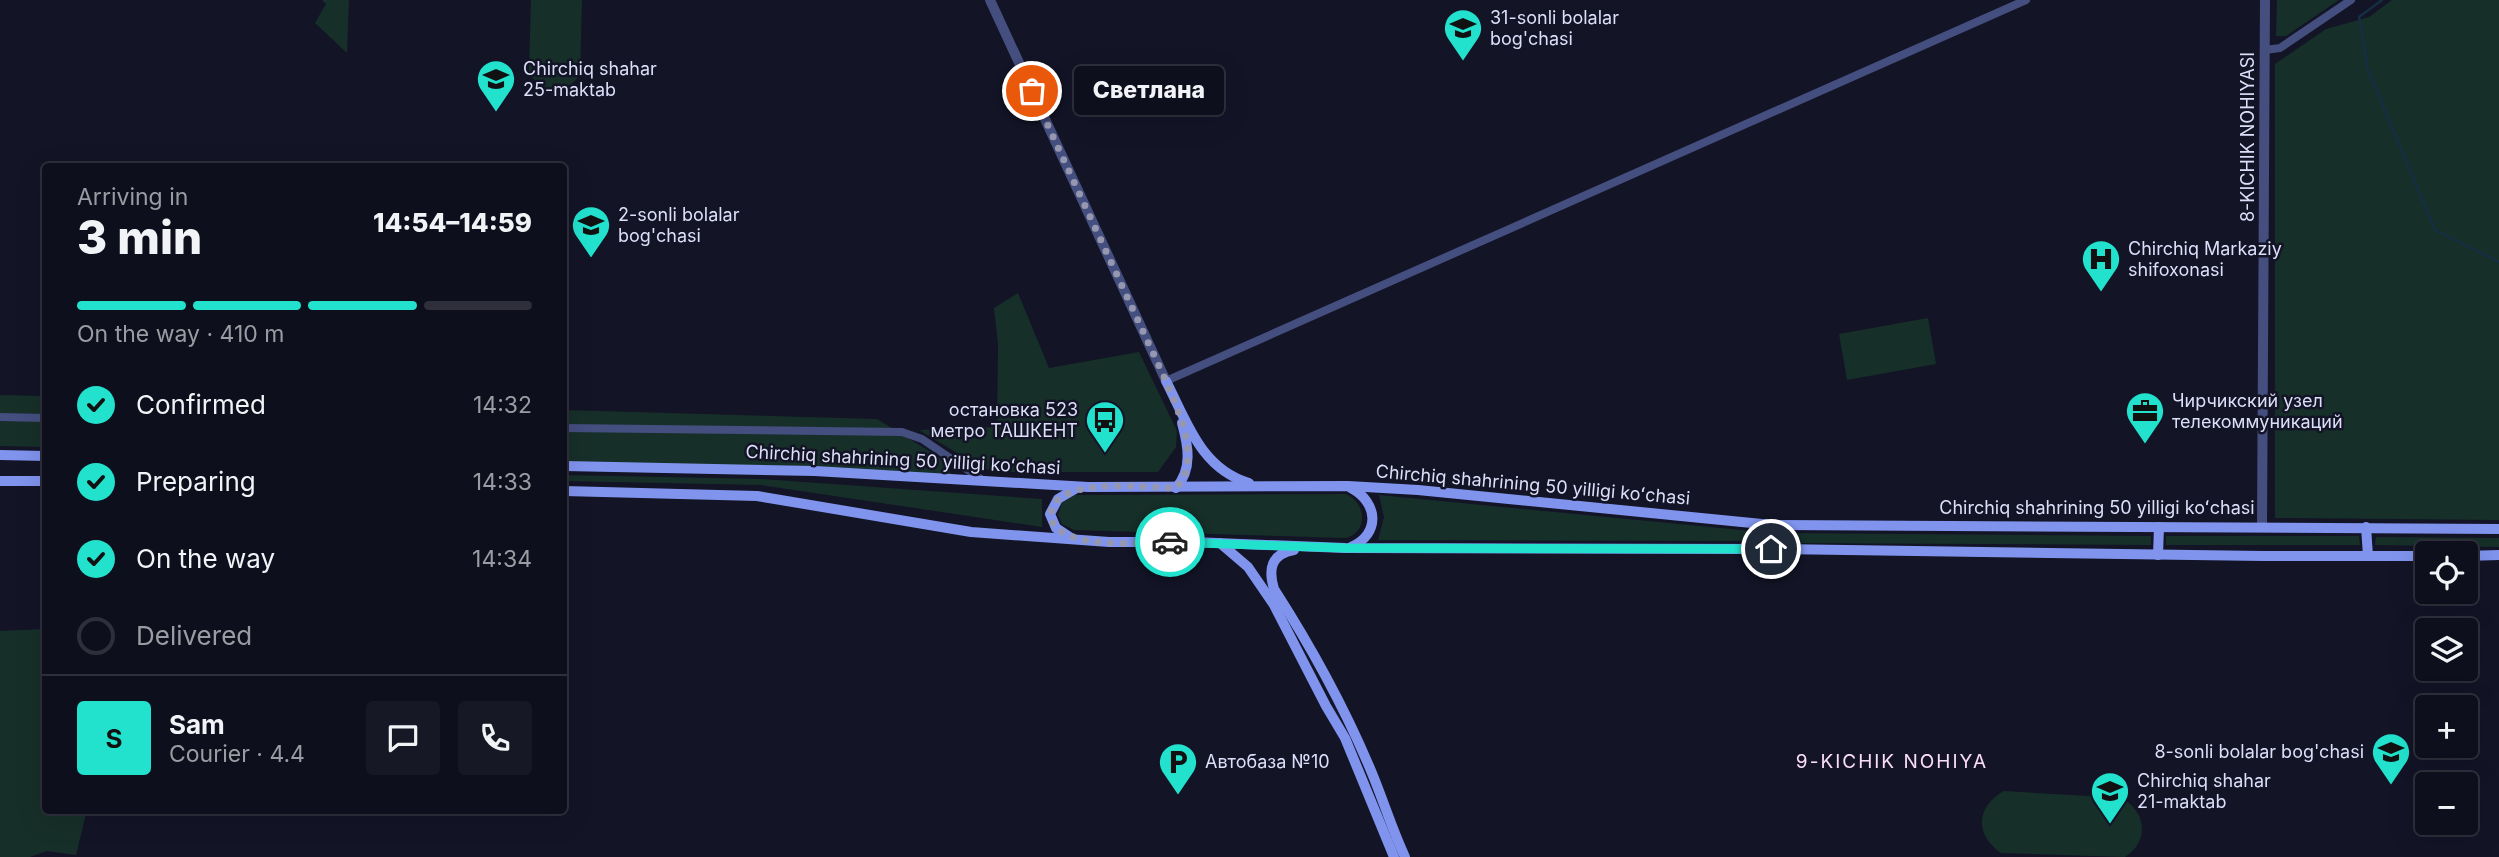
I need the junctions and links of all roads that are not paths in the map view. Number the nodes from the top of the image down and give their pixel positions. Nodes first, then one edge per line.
1 (990, 0) edge
2 (2026, 0) edge
3 (2265, 0) edge
4 (2350, 0) edge
5 (2265, 50) junction
6 (1166, 381) junction
7 (0, 417) edge
8 (42, 418) edge
9 (567, 428) edge
10 (0, 456) edge
11 (42, 456) edge
12 (567, 466) edge
13 (0, 481) edge
14 (42, 481) edge
15 (986, 482) junction
16 (1262, 486) junction
17 (1348, 486) junction
18 (1088, 487) junction
19 (1176, 488) junction
20 (567, 491) edge
21 (1772, 524) junction
22 (2262, 526) junction
23 (2159, 527) junction
24 (2366, 527) junction
25 (2499, 529) edge
26 (1086, 540) junction
27 (1220, 543) junction
28 (1311, 547) junction
29 (1345, 548) junction
30 (1771, 549) junction
31 (2158, 555) junction
32 (2478, 555) edge
33 (2499, 555) edge
34 (2368, 556) junction
35 (2415, 556) edge
36 (1394, 857) edge
37 (1405, 857) edge

1 - 6 street
2 - 6 street
3 - 5 street, 8-KICHIK NOHIYASI
4 - 5 street
5 - 22 street, 8-KICHIK NOHIYASI
6 - 16 main road
6 - 19 main road
7 - 8 street
9 - 15 street
10 - 11 main road
12 - 15 main road, Chirchiq shahrining 50 yilligi koʻchasi
13 - 14 main road
15 - 18 main road, Chirchiq shahrining 50 yilligi koʻchasi
16 - 17 main road, Chirchiq shahrining 50 yilligi koʻchasi
16 - 19 main road, Chirchiq shahrining 50 yilligi koʻchasi
17 - 21 main road, Chirchiq shahrining 50 yilligi koʻchasi
17 - 29 main road
18 - 19 main road, Chirchiq shahrining 50 yilligi koʻchasi
18 - 26 main road
20 - 26 main road
21 - 23 main road, Chirchiq shahrining 50 yilligi koʻchasi
21 - 30 main road
22 - 23 main road, Chirchiq shahrining 50 yilligi koʻchasi
22 - 24 main road, Chirchiq shahrining 50 yilligi koʻchasi
23 - 31 main road
24 - 25 main road, Chirchiq shahrining 50 yilligi koʻchasi
24 - 34 main road
26 - 27 main road
27 - 28 main road
27 - 36 main road
28 - 29 main road
28 - 37 main road
29 - 30 main road
30 - 31 main road
31 - 34 main road
32 - 33 main road
34 - 35 main road

